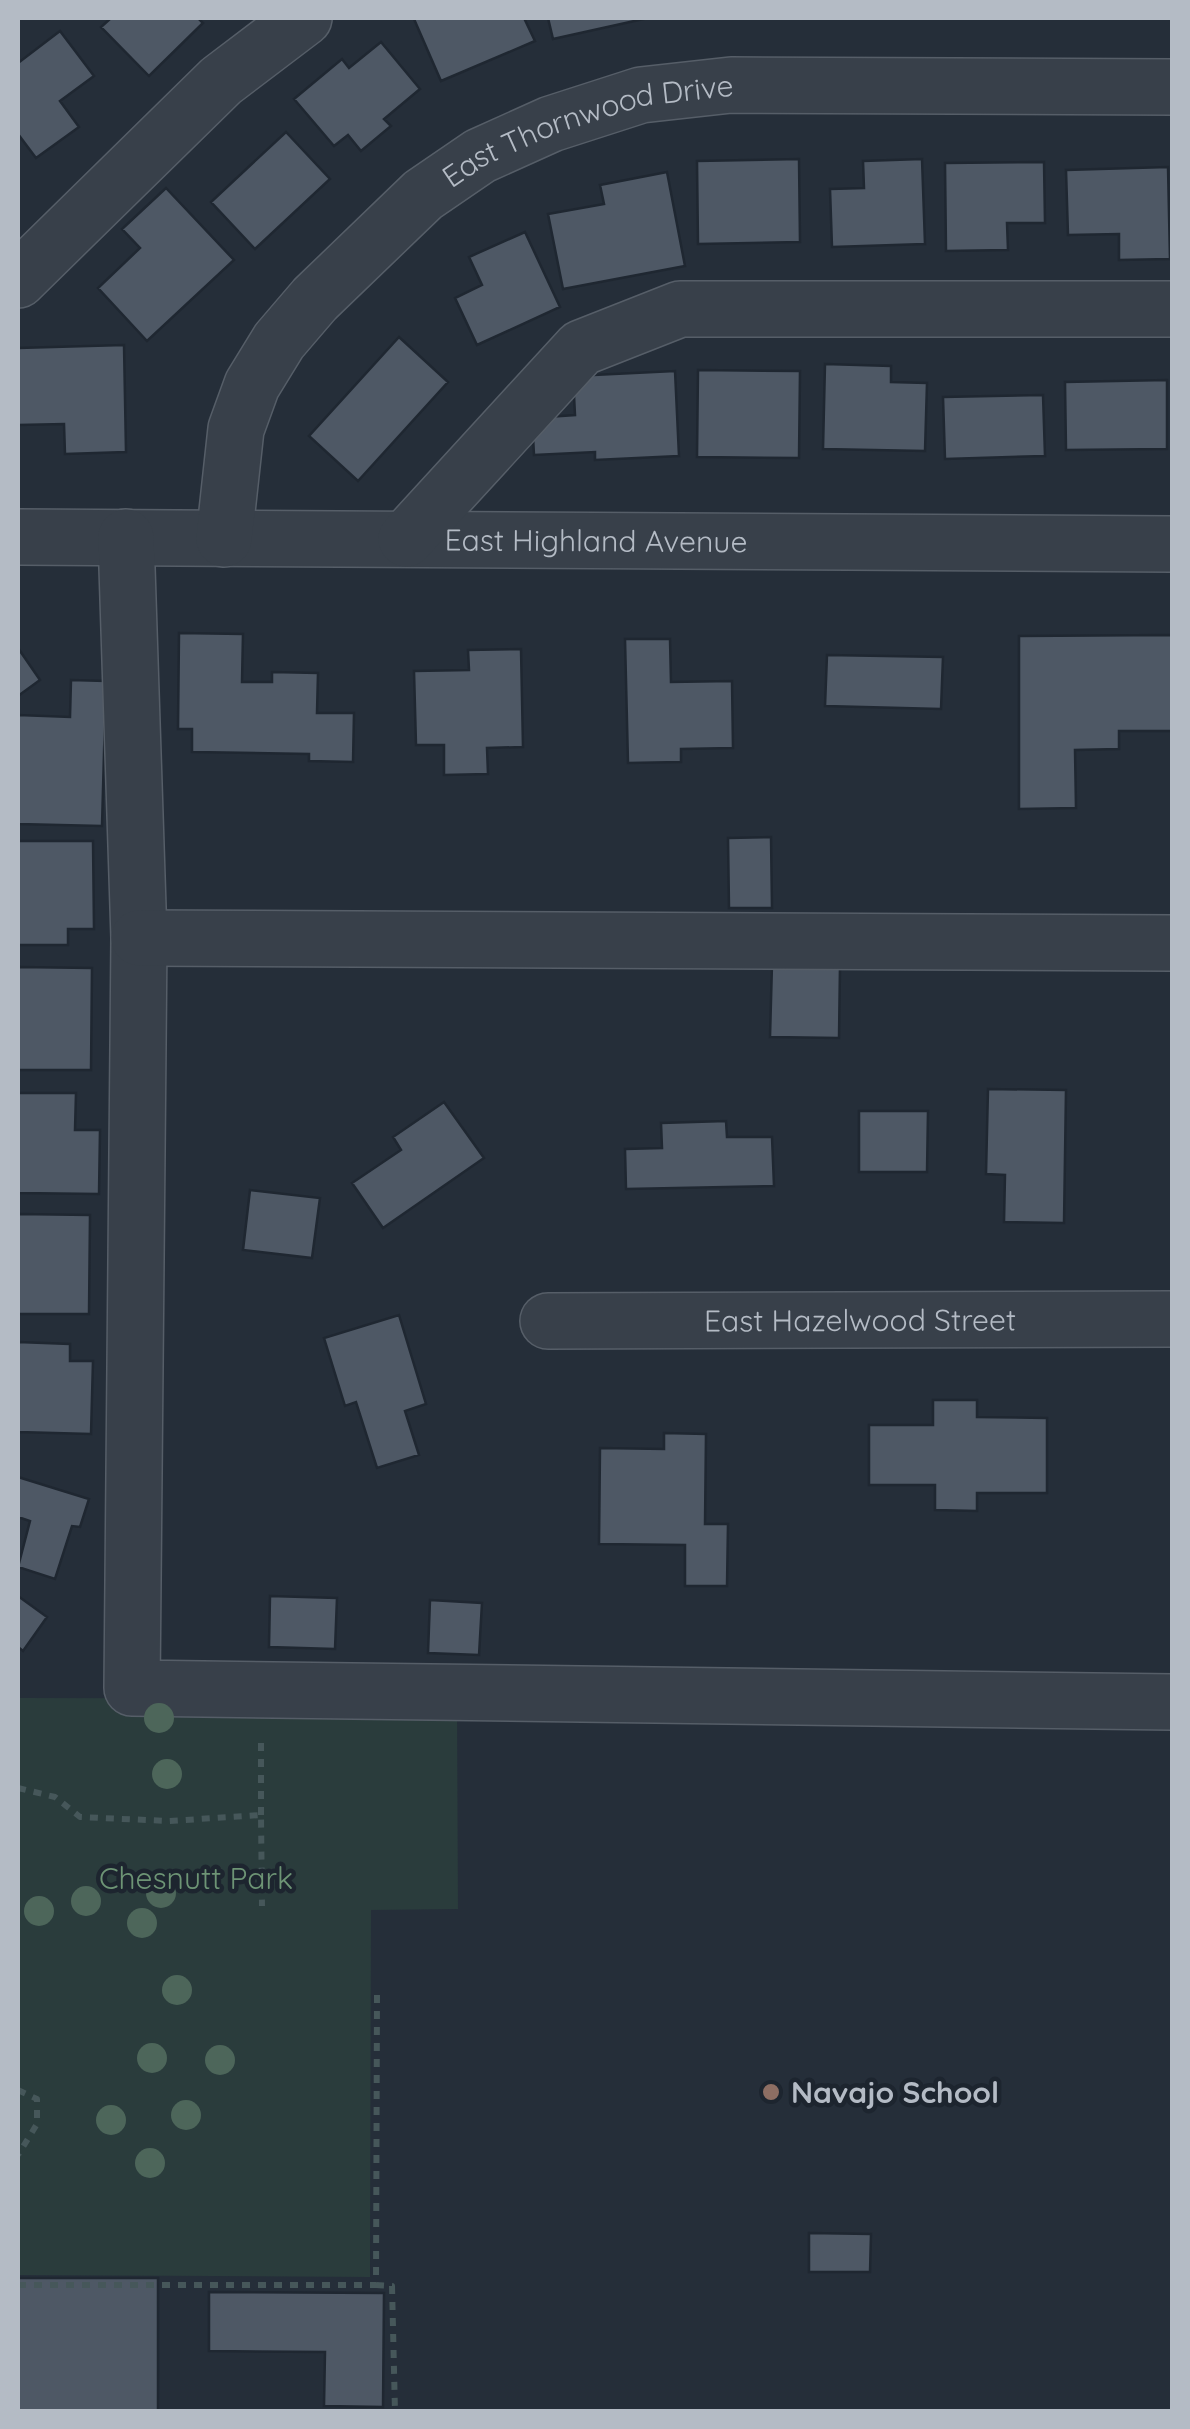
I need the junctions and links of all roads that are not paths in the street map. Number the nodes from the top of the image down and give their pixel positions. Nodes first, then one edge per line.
1 (304, 18) edge
2 (1172, 87) edge
3 (18, 280) edge
4 (1172, 309) edge
5 (18, 537) edge
6 (126, 537) junction
7 (224, 538) junction
8 (406, 539) junction
9 (1172, 544) edge
10 (139, 938) junction
11 (1172, 943) edge
12 (548, 1320) dead end
13 (1172, 1320) edge
14 (1172, 1702) edge

1 - 3 street
2 - 7 street, East Thornwood Drive
4 - 8 street
5 - 6 street, East Highland Avenue
6 - 7 street, East Highland Avenue
6 - 10 street
7 - 8 street, East Highland Avenue
8 - 9 street, East Highland Avenue
10 - 11 street
10 - 14 street
12 - 13 street, East Hazelwood Street

